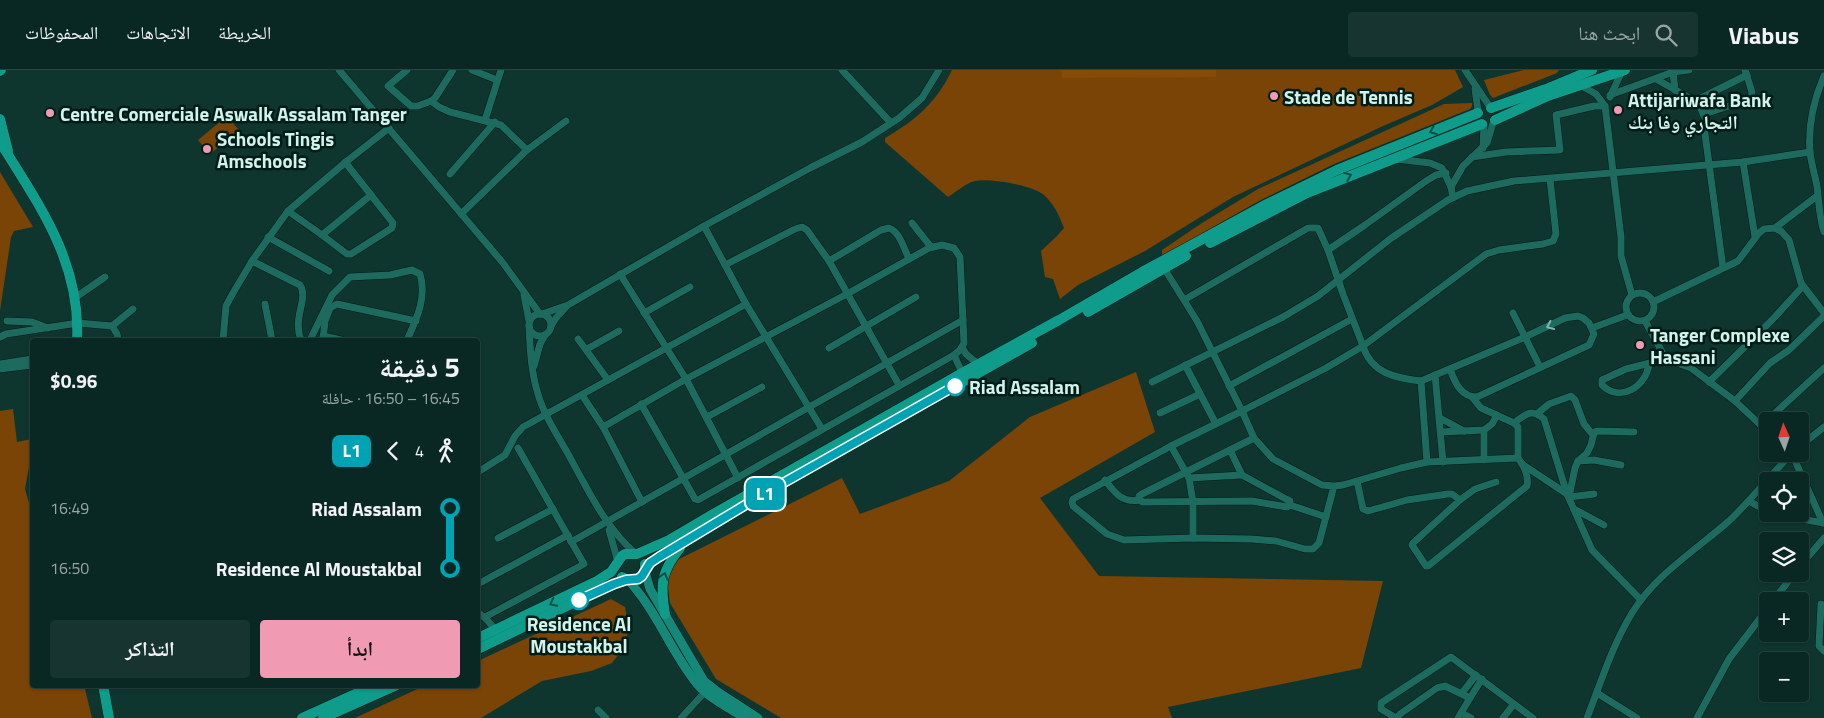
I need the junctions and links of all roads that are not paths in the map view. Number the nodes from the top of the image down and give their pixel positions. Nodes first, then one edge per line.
1 (350, 70) edge
2 (407, 70) edge
3 (452, 70) edge
4 (472, 70) edge
5 (501, 70) edge
6 (842, 70) edge
7 (939, 70) edge
8 (1465, 70) edge
9 (1592, 70) edge
10 (1624, 70) edge
11 (1689, 70) edge
12 (1676, 71) edge
13 (1746, 72) edge
14 (341, 73) edge
15 (1824, 76) edge
16 (1656, 79) junction
17 (497, 80) junction
18 (1473, 84) junction
19 (1580, 85) junction
20 (1675, 90) junction
21 (1610, 95) junction
22 (431, 101) junction
23 (1695, 101) junction
24 (1605, 106) junction
25 (1491, 107) junction
26 (1478, 112) junction
27 (1704, 114) junction
28 (0, 119) edge
29 (485, 120) junction
30 (566, 121) dead end
31 (495, 122) junction
32 (891, 123) junction
33 (1488, 123) junction
34 (389, 128) junction
35 (0, 142) edge
36 (528, 150) junction
37 (1810, 152) junction
38 (9, 156) junction
39 (1392, 158) junction
40 (1472, 158) junction
41 (345, 162) junction
42 (1743, 162) junction
43 (1710, 164) junction
44 (1446, 173) junction
45 (450, 174) dead end
46 (1614, 174) junction
47 (1550, 179) junction
48 (1451, 187) junction
49 (1820, 188) edge
50 (371, 195) junction
51 (1817, 196) junction
52 (1453, 198) junction
53 (288, 211) junction
54 (461, 214) junction
55 (912, 223) dead end
56 (704, 226) junction
57 (1775, 228) junction
58 (1824, 232) edge
59 (322, 235) junction
60 (268, 237) junction
61 (1755, 237) junction
62 (931, 247) junction
63 (1328, 250) junction
64 (909, 259) junction
65 (828, 260) junction
66 (252, 261) junction
67 (725, 264) junction
68 (1162, 266) junction
69 (1724, 268) junction
70 (329, 272) dead end
71 (620, 274) junction
72 (105, 277) dead end
73 (1339, 281) junction
74 (690, 286) dead end
75 (1803, 286) junction
76 (522, 290) junction
77 (848, 294) junction
78 (1632, 295) junction
79 (916, 297) dead end
80 (76, 298) junction
81 (1184, 300) junction
82 (1653, 302) junction
83 (265, 304) dead end
84 (746, 304) junction
85 (568, 305) junction
86 (133, 309) dead end
87 (644, 313) junction
88 (1513, 313) dead end
89 (541, 314) junction
90 (1627, 315) junction
91 (1824, 315) edge
92 (1352, 319) junction
93 (963, 320) junction
94 (7, 321) dead end
95 (416, 321) junction
96 (1645, 321) junction
97 (78, 323) junction
98 (529, 324) junction
99 (866, 325) junction
100 (112, 326) junction
101 (551, 326) junction
102 (48, 328) junction
103 (1592, 328) junction
104 (619, 331) dead end
105 (545, 335) junction
106 (0, 337) edge
107 (1525, 337) junction
108 (77, 338) edge
109 (118, 338) edge
110 (223, 338) edge
111 (272, 338) edge
112 (301, 338) edge
113 (311, 338) edge
114 (323, 338) edge
115 (408, 338) edge
116 (766, 338) junction
117 (578, 339) dead end
118 (1363, 346) junction
119 (962, 347) junction
120 (666, 348) junction
121 (829, 348) dead end
122 (587, 349) junction
123 (1213, 351) junction
124 (954, 355) junction
125 (30, 359) edge
126 (1666, 359) junction
127 (0, 364) edge
128 (886, 364) junction
129 (978, 364) junction
130 (1649, 364) junction
131 (30, 365) edge
132 (1185, 366) junction
133 (1540, 367) junction
134 (1824, 368) edge
135 (0, 369) edge
136 (534, 369) junction
137 (1450, 369) junction
138 (1435, 375) junction
139 (964, 377) junction
140 (686, 379) junction
141 (608, 380) junction
142 (1420, 381) junction
143 (1152, 382) dead end
144 (1710, 382) junction
145 (899, 385) junction
146 (1229, 386) junction
147 (762, 387) dead end
148 (1200, 394) junction
149 (582, 395) junction
150 (1472, 397) junction
151 (1735, 401) junction
152 (641, 404) junction
153 (808, 408) junction
154 (1242, 411) junction
155 (1776, 412) edge
156 (1160, 413) dead end
157 (1538, 413) junction
158 (546, 415) junction
159 (1497, 415) junction
160 (708, 417) junction
161 (1440, 418) junction
162 (1514, 423) junction
163 (1216, 424) junction
164 (1759, 424) edge
165 (603, 427) junction
166 (1824, 427) edge
167 (822, 430) junction
168 (1484, 430) junction
169 (1465, 431) junction
170 (1441, 432) junction
171 (1634, 432) dead end
172 (1593, 435) junction
173 (1254, 438) junction
174 (1809, 439) edge
175 (1171, 446) junction
176 (518, 448) dead end
177 (1230, 450) junction
178 (725, 455) junction
179 (1484, 460) junction
180 (1520, 461) junction
181 (1578, 461) junction
182 (1428, 462) junction
183 (1443, 462) junction
184 (1785, 462) edge
185 (1796, 462) edge
186 (1621, 465) dead end
187 (480, 471) edge
188 (1187, 475) junction
189 (1242, 475) junction
190 (738, 478) junction
191 (682, 479) junction
192 (1105, 480) junction
193 (1357, 481) junction
194 (1496, 482) dead end
195 (1334, 486) junction
196 (1594, 494) dead end
197 (1568, 495) junction
198 (1139, 500) junction
199 (1460, 500) junction
200 (1749, 501) junction
201 (642, 502) junction
202 (1193, 502) junction
203 (1290, 505) junction
204 (1759, 507) edge
205 (1574, 509) junction
206 (553, 510) junction
207 (1326, 517) junction
208 (1809, 520) edge
209 (606, 522) junction
210 (1823, 523) edge
211 (1604, 525) dead end
212 (498, 538) dead end
213 (1193, 538) junction
214 (1824, 538) edge
215 (570, 539) junction
216 (684, 543) junction
217 (636, 553) junction
218 (1809, 556) edge
219 (618, 563) junction
220 (645, 571) junction
221 (627, 580) junction
222 (1788, 582) edge
223 (480, 583) edge
224 (1780, 592) edge
225 (1641, 600) junction
226 (1821, 604) dead end
227 (480, 613) edge
228 (665, 614) junction
229 (485, 617) junction
230 (1759, 620) edge
231 (499, 634) junction
232 (480, 638) edge
233 (480, 648) edge
234 (1824, 650) edge
235 (1479, 677) junction
236 (104, 688) edge
237 (368, 688) edge
238 (390, 688) edge
239 (705, 692) junction
240 (1462, 693) junction
241 (1597, 693) junction
242 (1470, 698) junction
243 (1514, 704) junction
244 (598, 710) dead end
245 (1459, 715) edge
246 (109, 718) edge
247 (302, 718) edge
248 (322, 718) edge
249 (606, 718) edge
250 (681, 718) edge
251 (745, 718) edge
252 (758, 718) edge
253 (1397, 718) edge
254 (1471, 718) edge
255 (1503, 718) edge
256 (1533, 718) edge
257 (1588, 718) edge
258 (1638, 718) edge
259 (1696, 718) edge

1 - 14 street
2 - 22 street
3 - 22 street
4 - 17 street
5 - 17 street
6 - 32 street
7 - 32 street
8 - 18 street
9 - 25 highway
10 - 19 highway
10 - 21 street
11 - 12 street
12 - 16 street
12 - 20 street
13 - 23 street
13 - 27 street
14 - 34 street
15 - 37 street
16 - 20 street
16 - 21 street
17 - 29 street
18 - 25 street
18 - 26 street
19 - 24 street
19 - 33 highway
20 - 23 street
21 - 24 street
22 - 29 street
23 - 27 street
24 - 40 street
24 - 46 street
25 - 26 highway
25 - 33 highway
26 - 33 highway
26 -> 68 highway
27 - 43 street
28 - 38 highway
29 - 31 street
30 - 36 street
31 - 36 street
31 - 45 street
32 - 56 street
33 - 39 highway
33 - 40 street
34 - 41 street
34 - 54 street
35 - 38 highway
36 - 54 street
37 - 42 street
37 - 49 street
38 - 80 highway
39 - 44 street
68 -> 39 highway
40 - 48 street
41 - 50 street
41 - 53 street
42 - 43 street
42 - 61 street
43 - 46 street
43 - 69 street
44 - 48 street
44 - 63 street
46 - 47 street
46 - 78 street
47 - 52 street
47 - 118 street
48 - 52 street
49 - 51 street
50 - 59 street
50 - 59 street
51 - 57 street
51 - 58 street
52 - 73 street
53 - 59 street
53 - 60 street
54 - 76 street
55 - 62 street
56 - 67 street
56 - 71 street
57 - 61 street
57 - 75 street
60 - 66 street
60 - 70 street
61 - 69 street
62 - 64 street
62 - 93 street
63 - 73 street
63 - 81 street
64 - 65 street
64 - 77 street
65 - 67 street
65 - 77 street
66 - 110 street
66 - 112 street
67 - 84 street
68 - 81 street
68 - 129 highway
68 - 139 highway
69 - 82 street
71 - 85 street
71 - 87 street
72 - 80 street
73 - 92 street
73 - 123 street
74 - 87 street
75 - 91 street
75 - 144 street
76 - 89 street
76 - 98 street
77 - 99 street
77 - 116 street
78 - 82 street
78 - 90 street
79 - 99 street
80 - 97 highway
81 - 123 street
82 - 96 street
83 - 111 street
84 - 116 street
84 - 120 street
85 - 89 street
85 - 101 street
86 - 100 street
87 - 120 street
88 - 107 street
89 - 98 street
89 - 101 street
90 - 96 street
90 - 103 street
91 - 151 street
92 - 118 street
92 - 146 street
93 - 119 street
93 - 128 street
94 - 102 street
95 - 113 street
95 - 114 street
95 - 115 street
96 - 126 street
97 - 100 street
97 - 102 street
97 - 108 highway
98 - 105 street
98 - 136 street
99 - 121 street
99 - 128 street
100 - 109 street
101 - 105 street
102 - 106 street
103 -> 107 street
103 - 133 street
104 - 122 street
105 - 136 street
107 - 133 street
107 - 137 street
116 - 140 street
116 - 153 street
117 - 122 street
118 - 142 street
118 - 154 street
119 - 124 street
119 - 129 street
120 - 140 street
120 - 141 street
122 - 141 street
123 - 132 street
123 - 146 street
124 - 139 street
124 - 145 street
125 - 127 street
126 - 130 street
126 - 144 street
128 - 145 street
128 - 153 street
129 - 139 highway
130 - 130 street
131 - 135 street
132 - 143 street
132 - 148 street
133 - 150 street
134 - 155 street
136 - 158 street
137 - 138 street
137 - 150 street
138 - 142 street
138 - 161 street
139 - 216 highway
139 - 217 highway
140 - 152 street
140 - 160 street
141 - 149 street
142 - 182 street
144 - 151 street
145 - 167 street
146 - 154 street
147 - 160 street
148 - 156 street
148 - 163 street
149 - 158 street
149 - 165 street
150 - 159 street
151 - 164 street
152 - 165 street
152 - 191 street
153 - 167 street
153 - 178 street
154 - 163 street
154 - 173 street
157 - 162 street
157 - 172 street
157 - 197 street
158 - 187 street
158 - 209 street
159 - 162 street
159 - 168 street
160 - 178 street
161 - 169 street
161 - 170 street
162 - 180 street
163 - 175 street
165 - 201 street
166 - 174 street
167 - 190 street
168 - 169 street
168 - 179 street
169 - 170 street
170 - 183 street
171 - 172 street
172 - 181 street
173 - 177 street
173 - 195 street
175 - 188 street
175 - 192 street
176 - 206 street
177 - 188 street
177 - 189 street
178 - 190 street
178 - 191 street
179 - 180 street
179 - 183 street
180 - 197 street
180 - 199 street
181 - 186 street
181 - 197 street
182 - 183 street
182 - 193 street
184 - 200 street
185 - 210 street
188 - 189 street
188 - 198 street
188 - 202 street
189 - 203 street
190 - 191 street
191 - 201 street
192 - 198 street
192 - 213 street
193 - 195 street
193 - 199 street
194 - 199 street
195 - 207 street
196 - 197 street
197 - 205 street
198 - 202 street
200 - 204 street
200 - 225 street
201 - 209 street
202 - 203 street
202 - 213 street
203 - 207 street
205 - 211 street
205 - 225 street
206 - 212 street
206 - 215 street
207 - 213 street
208 - 210 street
209 - 215 street
209 - 217 street
209 - 219 street
214 - 218 street
215 - 223 street
215 - 229 street
216 - 220 highway
228 -> 216 highway
217 - 219 highway
217 - 220 highway
219 - 221 highway
219 -> 231 highway
220 - 221 highway
220 - 228 main road
221 - 231 highway
221 - 239 main road
222 - 224 street
225 - 241 street
226 - 234 street
227 - 229 street
228 - 252 main road
229 - 231 street
230 - 259 street
231 - 232 highway
231 - 233 highway
235 - 240 street
235 - 242 street
235 - 243 street
235 - 253 street
236 - 246 highway
237 - 247 highway
238 - 248 highway
239 - 250 street
239 - 251 main road
240 - 242 street
240 - 253 street
241 - 257 street
241 - 258 street
242 - 245 street
243 - 255 street
243 - 256 street
244 - 249 street
245 - 254 street

